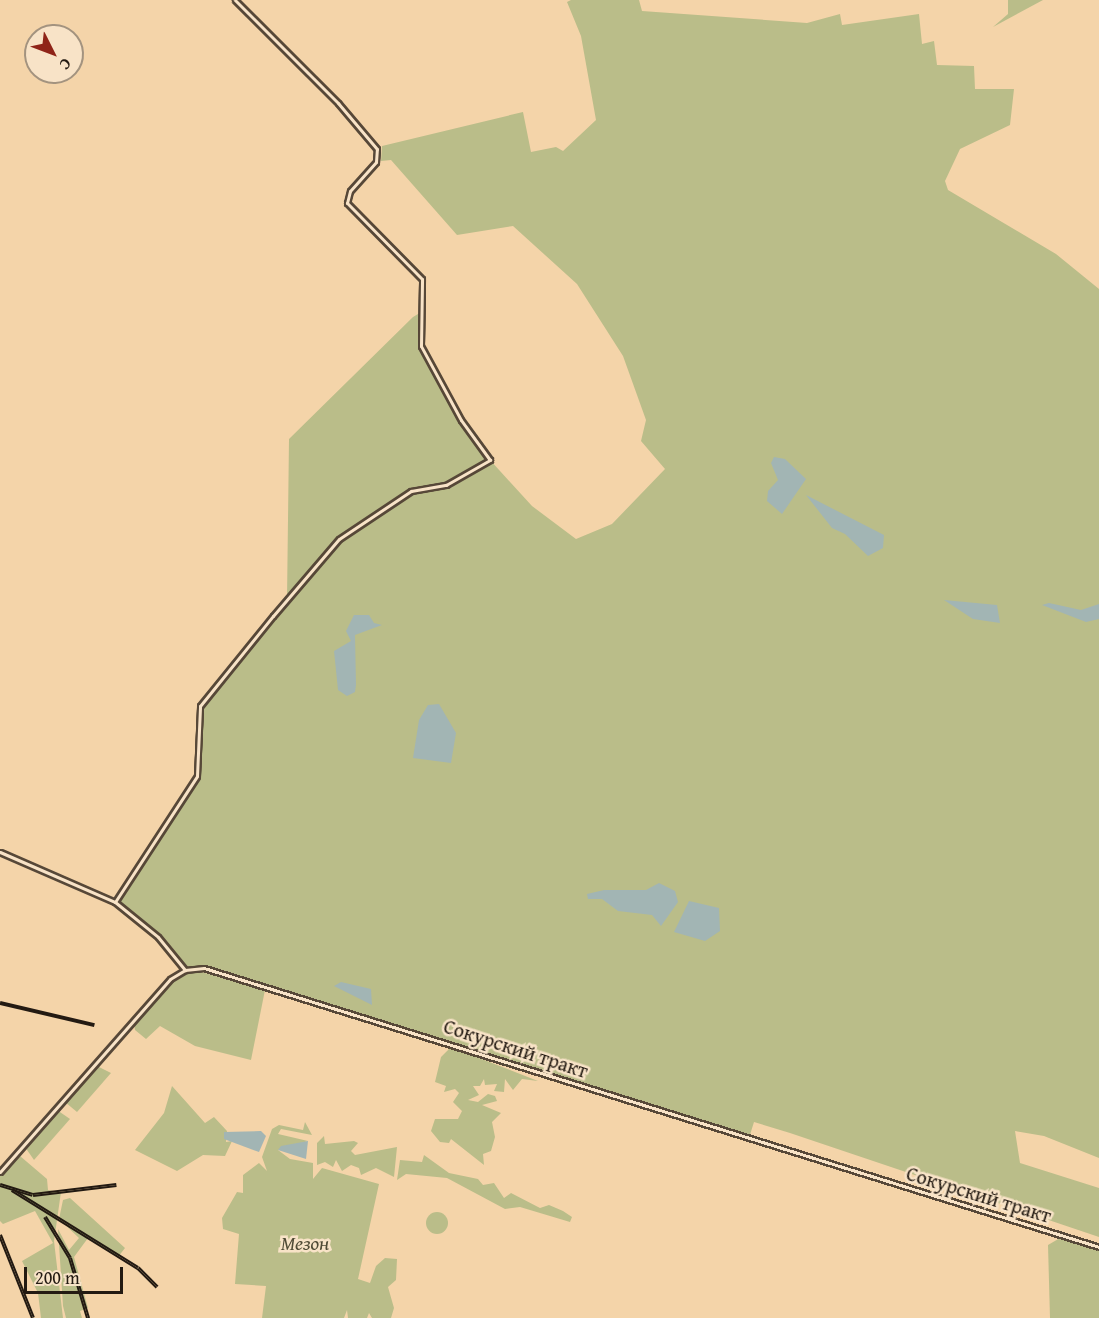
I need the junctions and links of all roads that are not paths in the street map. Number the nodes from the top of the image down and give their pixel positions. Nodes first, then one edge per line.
1 (235, 0) edge
2 (0, 852) edge
3 (115, 902) junction
4 (185, 970) junction
5 (0, 1172) edge
6 (1099, 1247) edge

1 - 3 street
2 - 3 street
3 - 4 street
4 - 5 street
4 - 6 street, Сокурский тракт

